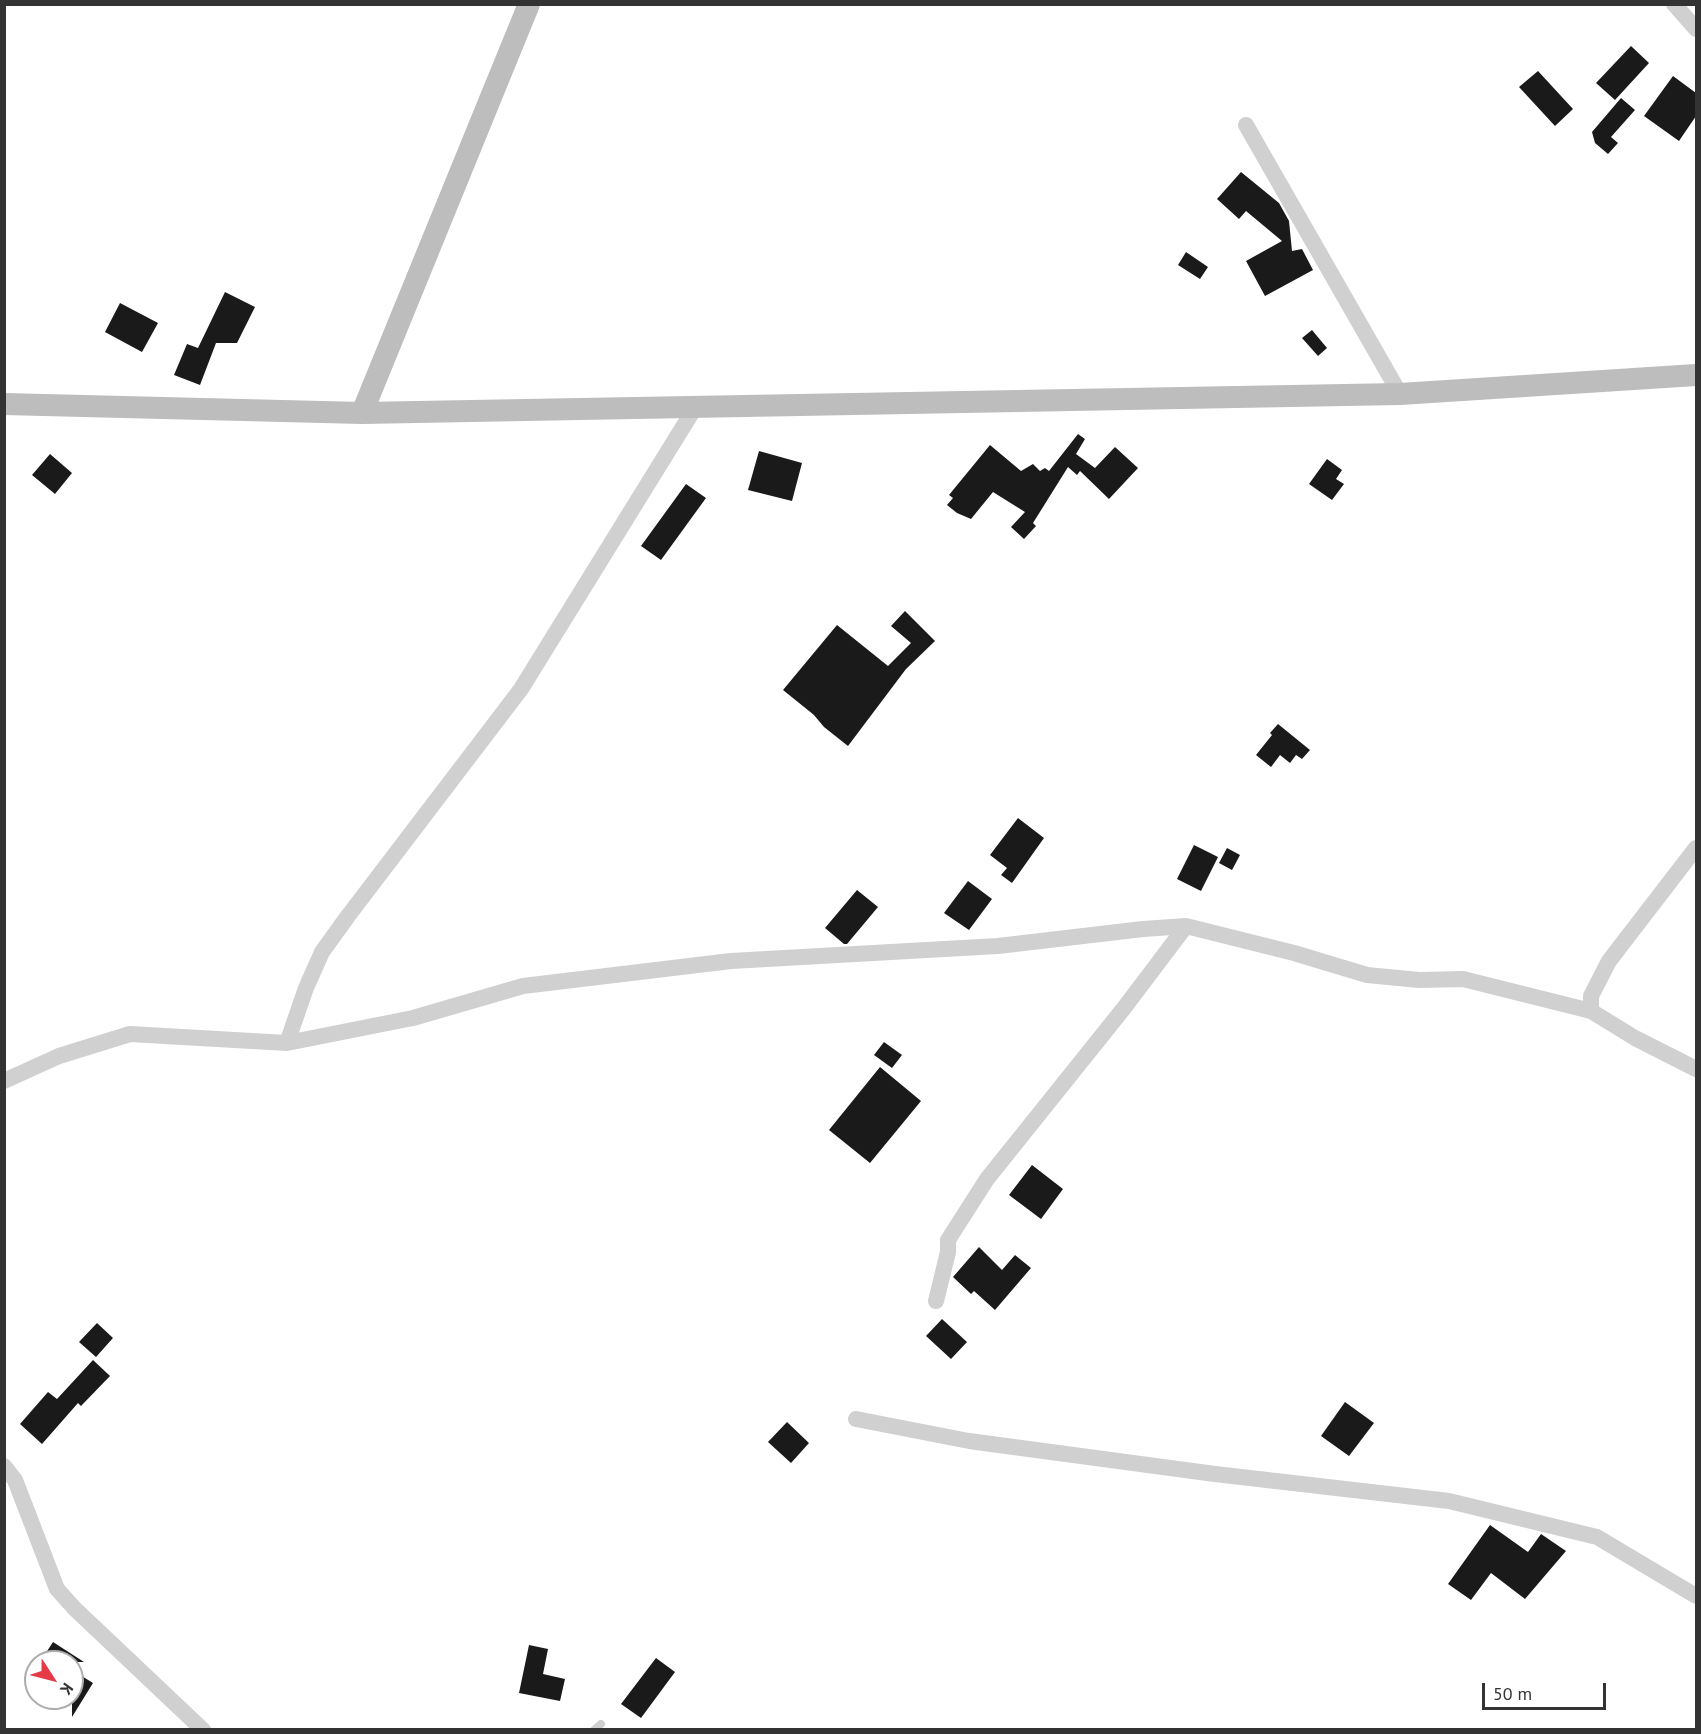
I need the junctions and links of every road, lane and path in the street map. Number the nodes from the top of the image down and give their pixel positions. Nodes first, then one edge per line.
1 (529, 4) edge
2 (1674, 4) edge
3 (1696, 29) edge
4 (1246, 125) dead end
5 (1696, 375) edge
6 (1400, 394) junction
7 (4, 404) edge
8 (696, 406) junction
9 (362, 414) junction
10 (1696, 848) edge
11 (1186, 926) junction
12 (1591, 1011) junction
13 (287, 1043) junction
14 (1696, 1069) edge
15 (4, 1081) edge
16 (936, 1301) dead end
17 (856, 1419) dead end
18 (4, 1466) edge
19 (1696, 1596) edge
20 (202, 1730) edge

1 - 9 street
2 - 3 street
4 - 6 street
5 - 6 street
6 - 8 street
7 - 9 street
8 - 9 street
8 - 13 street
10 - 12 street
11 - 12 street
11 - 13 street
11 - 16 street
12 - 14 street
13 - 15 street
17 - 19 street
18 - 20 street

